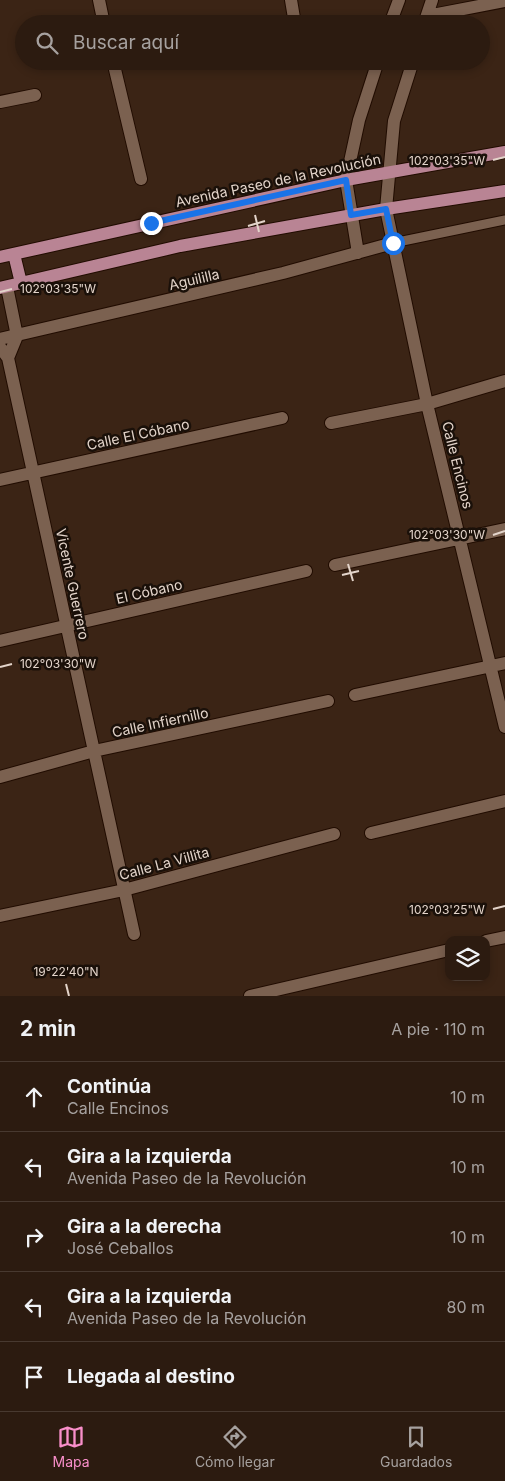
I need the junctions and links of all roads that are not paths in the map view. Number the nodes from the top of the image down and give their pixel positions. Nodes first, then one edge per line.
1 (99, 0) edge
2 (291, 0) edge
3 (399, 0) edge
4 (432, 0) edge
5 (505, 1) edge
6 (102, 15) edge
7 (294, 15) edge
8 (393, 15) edge
9 (428, 15) edge
10 (447, 15) edge
11 (115, 70) edge
12 (375, 70) edge
13 (410, 70) edge
14 (35, 95) dead end
15 (0, 102) edge
16 (505, 152) edge
17 (390, 171) junction
18 (140, 179) dead end
19 (346, 180) junction
20 (505, 191) edge
21 (386, 209) junction
22 (351, 215) junction
23 (505, 220) edge
24 (393, 243) junction
25 (358, 252) junction
26 (14, 254) junction
27 (0, 257) edge
28 (21, 283) junction
29 (3, 287) edge
30 (17, 336) junction
31 (0, 339) edge
32 (0, 347) edge
33 (8, 358) junction
34 (505, 381) edge
35 (427, 404) junction
36 (282, 418) dead end
37 (331, 423) dead end
38 (33, 473) junction
39 (0, 480) edge
40 (505, 529) edge
41 (460, 538) junction
42 (335, 565) dead end
43 (306, 571) dead end
44 (67, 625) junction
45 (0, 641) edge
46 (505, 663) edge
47 (492, 666) junction
48 (355, 695) dead end
49 (328, 701) dead end
50 (505, 727) edge
51 (94, 751) junction
52 (0, 777) edge
53 (505, 801) edge
54 (371, 833) dead end
55 (334, 834) dead end
56 (124, 890) junction
57 (0, 916) edge
58 (134, 934) dead end
59 (505, 937) edge
60 (490, 940) edge
61 (445, 951) edge
62 (250, 996) edge

1 - 6 street
2 - 7 street
3 - 8 street
4 - 9 street
5 - 10 street
11 - 18 street
12 - 19 street
13 - 17 street, Calle Encinos
14 - 15 street
16 - 17 main road, Avenida Paseo de la Revolución
17 - 19 main road, Avenida Paseo de la Revolución
17 - 21 street, Calle Encinos
19 - 22 street
19 - 26 main road, Avenida Paseo de la Revolución
20 - 21 main road
21 - 22 main road
21 - 24 street, Calle Encinos
22 - 25 street
22 - 28 main road
23 - 24 lane
24 - 25 street, Aguililla
24 - 35 street, Calle Encinos
25 - 30 street, Aguililla
26 - 27 main road, Avenida Paseo de la Revolución
26 - 28 main road
28 - 29 main road
29 - 30 street
30 - 31 street, Aguililla
30 - 33 street
32 - 33 street, Vicente Guerrero
33 - 38 street, Vicente Guerrero
34 - 35 street
35 - 37 street
35 - 41 street, Calle Encinos
36 - 38 street, Calle El Cóbano
38 - 39 street, Calle El Cóbano
38 - 44 street, Vicente Guerrero
40 - 41 street
41 - 42 street
41 - 47 street, Calle Encinos
43 - 44 street, El Cóbano
44 - 45 street, El Cóbano
44 - 51 street, Vicente Guerrero
46 - 47 street
47 - 48 street
47 - 50 street, Calle Encinos
49 - 51 street, Calle Infiernillo
51 - 52 street, Calle Infiernillo
51 - 56 street, Vicente Guerrero
53 - 54 street
55 - 56 street, Calle La Villita
56 - 57 street, Calle La Villita
56 - 58 street, Vicente Guerrero
59 - 60 street
61 - 62 street

